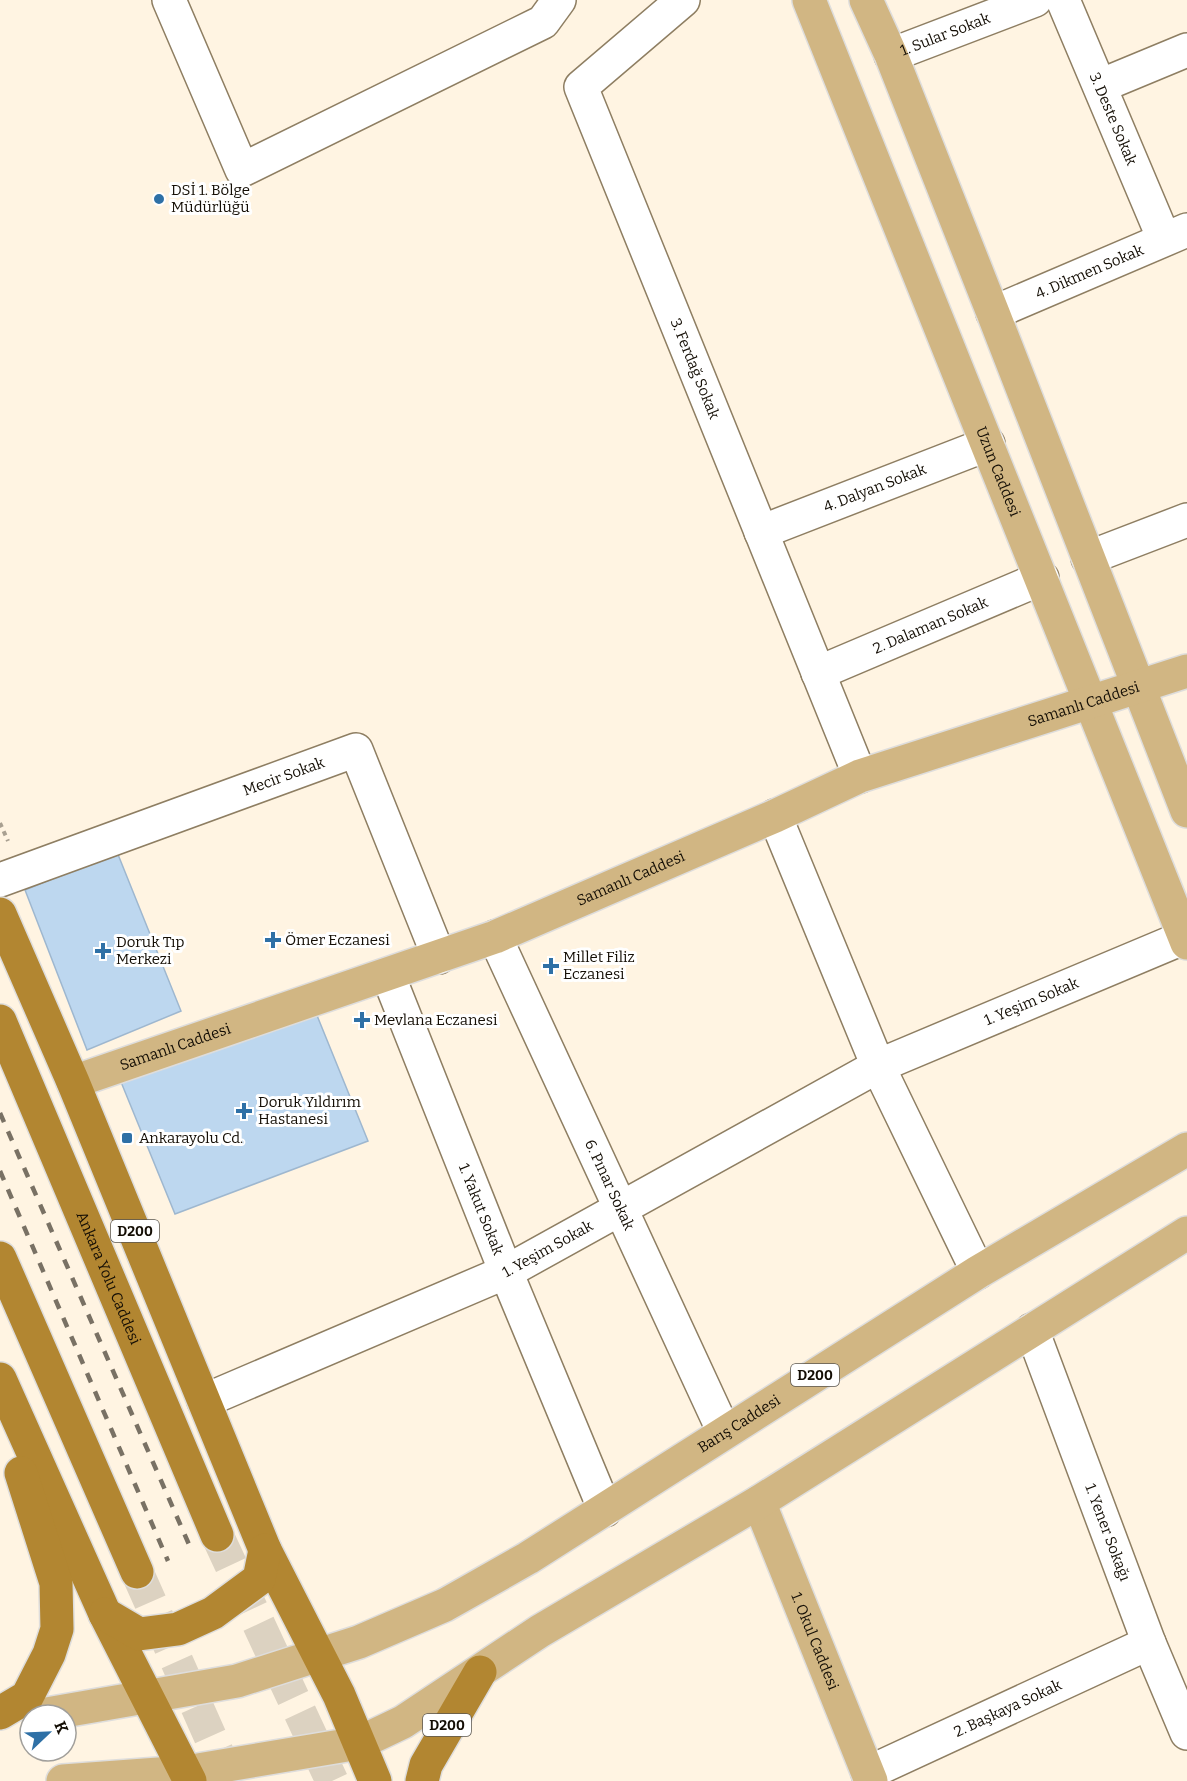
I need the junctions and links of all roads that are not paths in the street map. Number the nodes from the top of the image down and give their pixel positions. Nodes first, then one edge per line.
1 (169, 0) edge
2 (559, 0) edge
3 (683, 0) edge
4 (809, 0) edge
5 (866, 0) edge
6 (1035, 0) edge
7 (1064, 0) edge
8 (1187, 50) edge
9 (891, 55) junction
10 (1100, 86) junction
11 (1175, 234) edge
12 (993, 313) junction
13 (988, 444) junction
14 (1187, 520) edge
15 (761, 532) junction
16 (1088, 558) junction
17 (1042, 578) junction
18 (1187, 671) edge
19 (818, 673) junction
20 (1139, 685) junction
21 (1092, 703) junction
22 (860, 776) junction
23 (1187, 810) edge
24 (776, 816) junction
25 (0, 880) edge
26 (0, 914) edge
27 (495, 937) junction
28 (1186, 940) edge
29 (440, 957) junction
30 (388, 975) junction
31 (0, 1021) edge
32 (878, 1066) junction
33 (73, 1082) junction
34 (1187, 1131) edge
35 (1187, 1149) edge
36 (1144, 1173) junction
37 (620, 1210) junction
38 (1187, 1233) edge
39 (0, 1258) edge
40 (506, 1272) junction
41 (978, 1272) junction
42 (1032, 1330) junction
43 (0, 1379) edge
44 (204, 1401) junction
45 (0, 1415) edge
46 (724, 1432) junction
47 (759, 1502) junction
48 (605, 1510) junction
49 (217, 1534) tunnel mouth
50 (265, 1550) junction
51 (137, 1572) tunnel mouth
52 (105, 1614) junction
53 (1149, 1643) junction
54 (319, 1655) junction
55 (480, 1672) junction
56 (149, 1698) junction
57 (78, 1709) edge
58 (0, 1713) edge
59 (18, 1719) edge
60 (0, 1722) edge
61 (1187, 1733) edge
62 (359, 1743) junction
63 (188, 1777) edge
64 (869, 1777) edge
65 (63, 1781) edge
66 (375, 1781) edge
67 (422, 1781) edge

1 - 2 street
3 - 15 street, 3. Ferdağ Sokak
4 - 13 main road, Uzun Caddesi
5 - 9 main road
6 - 9 street, 1. Sular Sokak
7 - 10 street, 3. Deste Sokak
8 - 10 street
9 - 12 main road
10 - 11 street, 3. Deste Sokak
11 - 12 street, 4. Dikmen Sokak
12 - 16 main road
13 - 15 street, 4. Dalyan Sokak
13 - 17 main road, Uzun Caddesi
14 - 16 street
15 - 19 street, 3. Ferdağ Sokak
16 - 20 main road
17 - 19 street, 2. Dalaman Sokak
17 - 21 main road, Uzun Caddesi
18 - 20 main road, Samanlı Caddesi
19 - 22 street, 3. Ferdağ Sokak
20 - 21 main road, Samanlı Caddesi
20 - 23 main road
21 - 22 main road, Samanlı Caddesi
21 - 28 main road, Uzun Caddesi
22 - 24 main road, Samanlı Caddesi
24 - 27 main road, Samanlı Caddesi
24 - 32 street
25 - 29 street, Mecir Sokak
26 - 33 highway, D200
27 - 29 main road, Samanlı Caddesi
27 - 37 street, 6. Pınar Sokak
28 - 32 street, 1. Yeşim Sokak
29 - 30 main road, Samanlı Caddesi
30 - 33 main road, Samanlı Caddesi
30 - 40 street, 1. Yakut Sokak
31 - 49 highway, Ankara Yolu Caddesi / D200
32 - 37 street, 1. Yeşim Sokak
32 - 41 street
33 - 44 highway, D200
34 - 36 main road
35 - 36 main road, Barış Caddesi / D200
36 - 41 main road, Barış Caddesi / D200
37 - 40 street, 1. Yeşim Sokak
37 - 46 street, 6. Pınar Sokak
38 - 42 main road, D200
39 - 51 highway
40 - 44 street, 1. Yeşim Sokak
40 - 48 street, 1. Yakut Sokak
41 - 46 main road, Barış Caddesi / D200
42 - 47 main road, D200
42 - 53 street, 1. Yener Sokağı
43 - 52 highway
44 - 50 highway, D200
45 - 58 highway
46 - 48 main road, Barış Caddesi / D200
47 - 55 main road, D200
47 - 64 main road, 1. Okul Caddesi
48 - 54 main road, Barış Caddesi / D200
50 - 52 highway
50 - 54 highway, D200
52 - 56 highway
53 - 61 street, 1. Yener Sokağı
53 - 64 street, 2. Başkaya Sokak
54 - 56 main road, Barış Caddesi
54 - 62 highway, D200
55 - 62 main road
55 - 67 highway, D200
56 - 57 main road, Barış Caddesi
56 - 63 highway
59 - 60 main road
62 - 63 main road
62 - 66 highway, D200
63 - 65 main road

